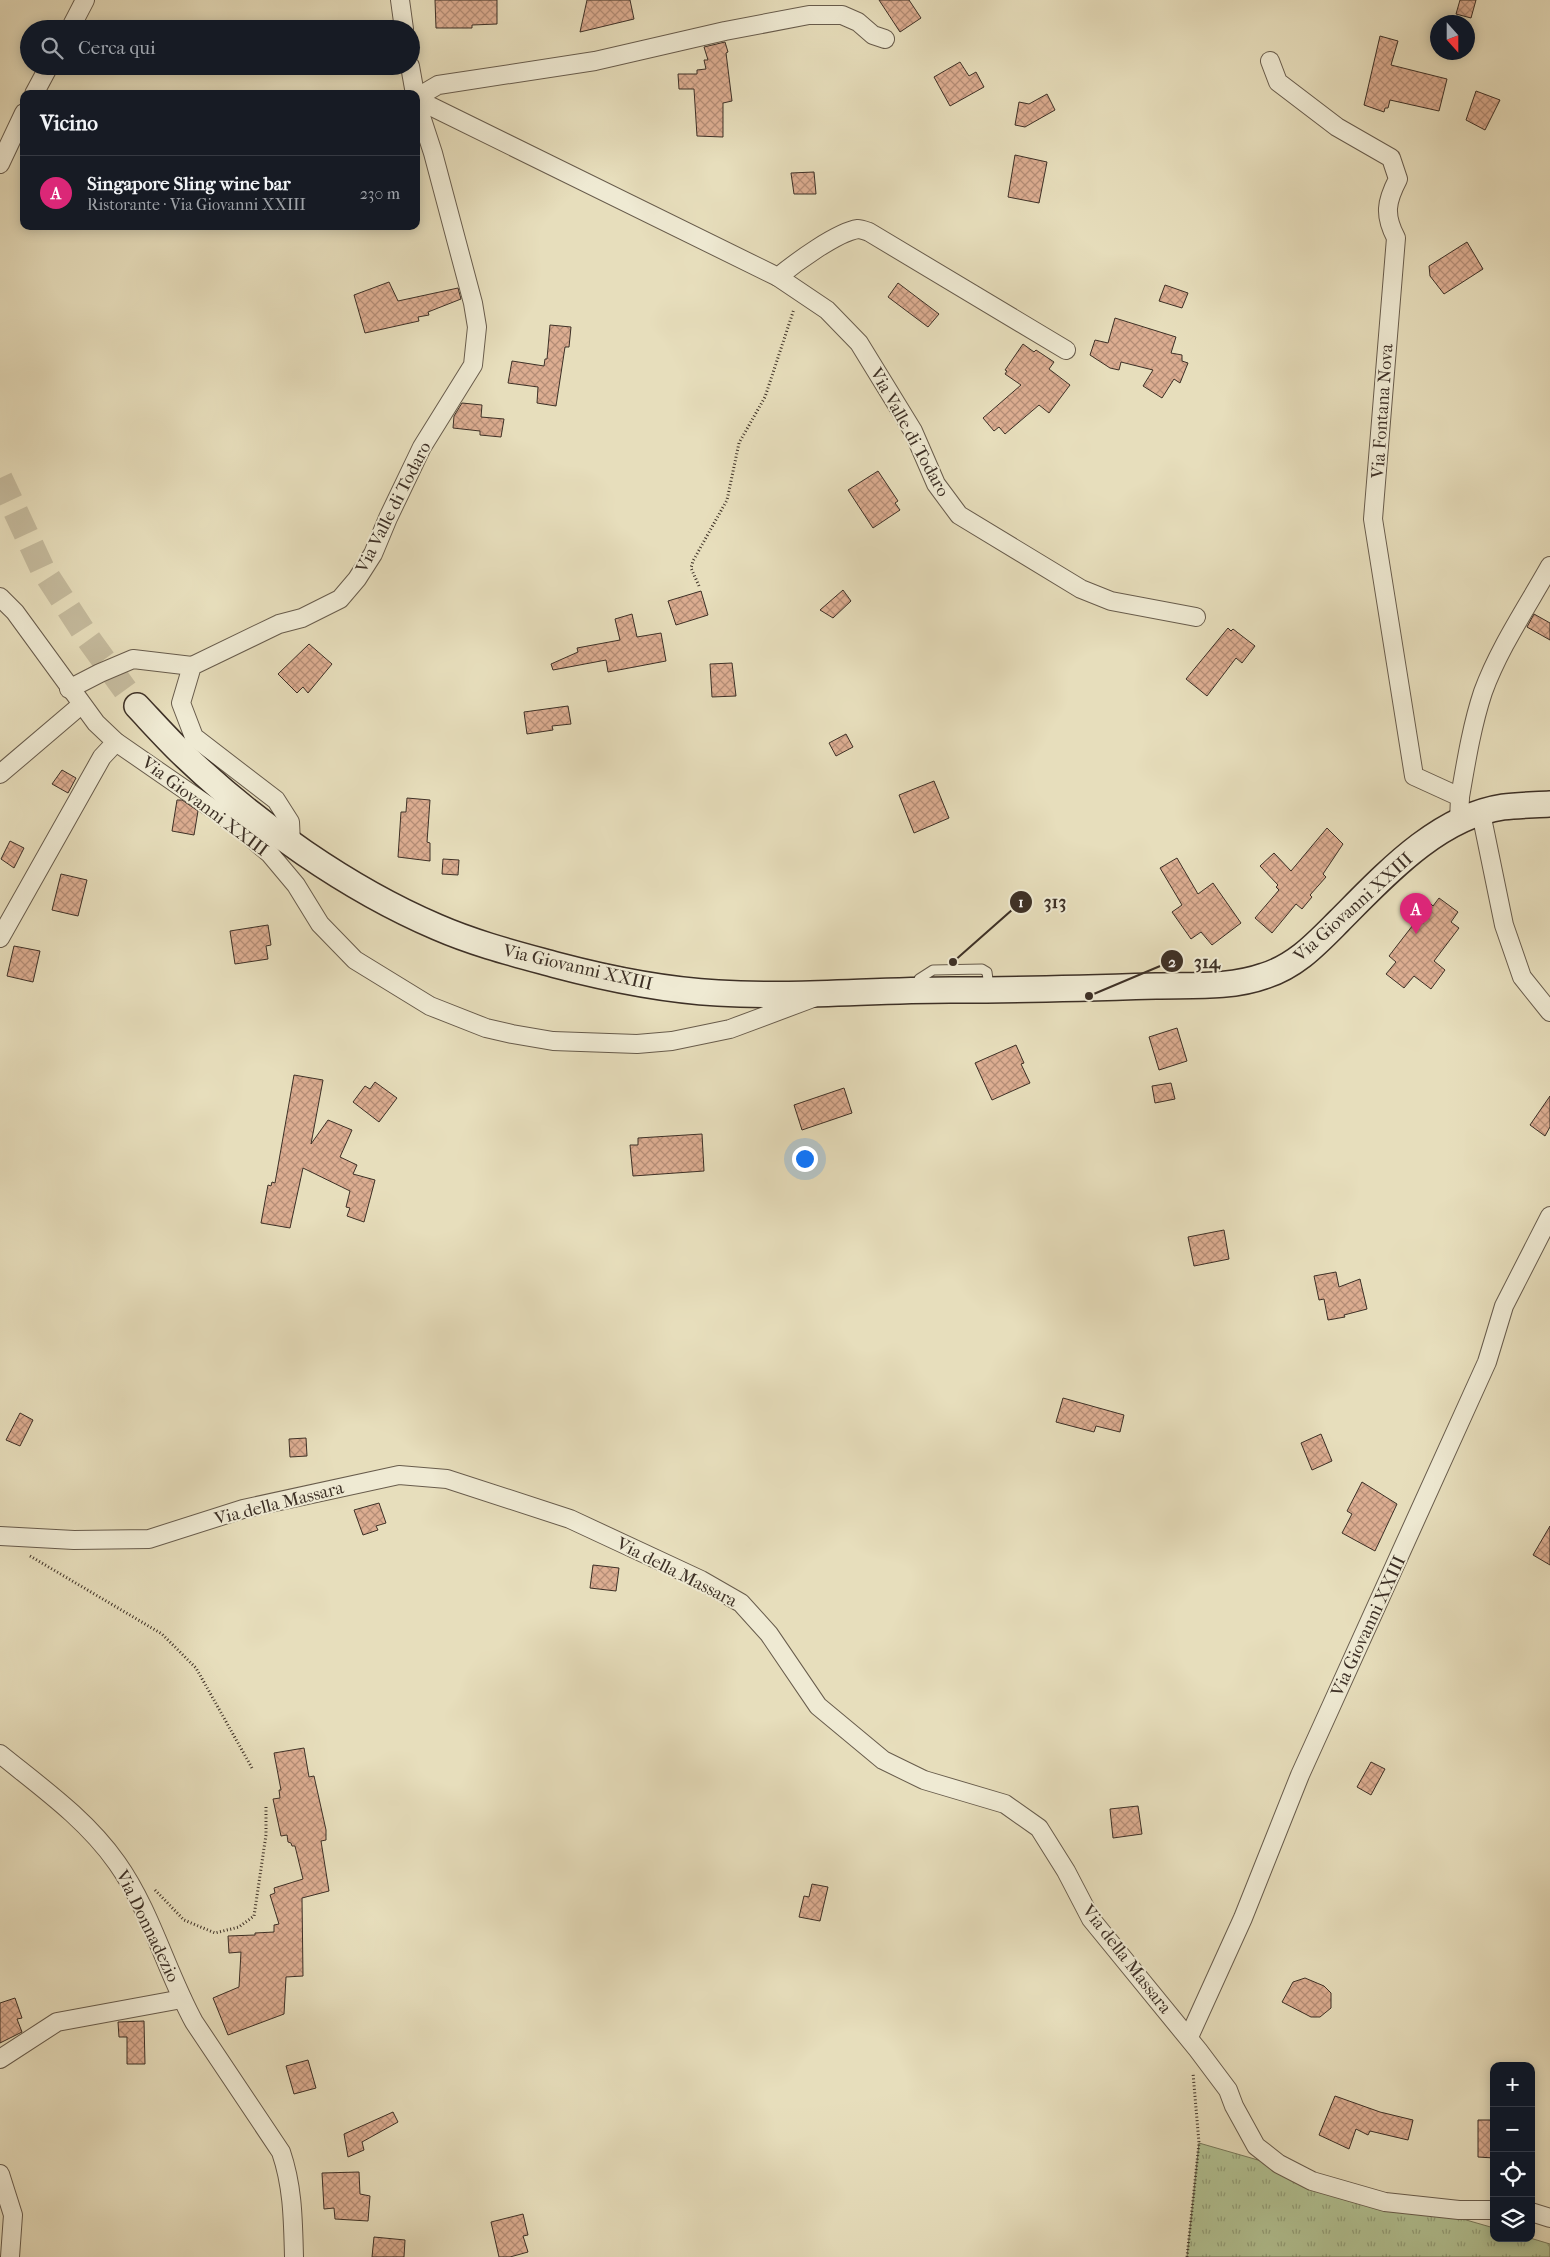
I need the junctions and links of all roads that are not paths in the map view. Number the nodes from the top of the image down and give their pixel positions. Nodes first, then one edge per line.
1 (85, 0) edge
2 (400, 0) edge
3 (75, 20) edge
4 (403, 20) edge
5 (885, 39) dead end
6 (1270, 61) dead end
7 (44, 75) edge
8 (412, 75) edge
9 (36, 90) edge
10 (414, 90) edge
11 (420, 96) edge
12 (420, 101) edge
13 (420, 112) edge
14 (20, 122) edge
15 (0, 164) edge
16 (778, 276) junction
17 (1066, 350) dead end
18 (1550, 566) edge
19 (0, 597) edge
20 (1196, 617) dead end
21 (192, 666) junction
22 (69, 690) junction
23 (81, 705) junction
24 (137, 706) tunnel mouth
25 (116, 742) junction
26 (0, 774) edge
27 (1460, 797) junction
28 (1550, 804) edge
29 (1470, 817) junction
30 (291, 843) junction
31 (0, 938) edge
32 (828, 993) junction
33 (1550, 1012) edge
34 (1550, 1216) edge
35 (0, 1536) edge
36 (0, 1754) edge
37 (182, 1999) junction
38 (1189, 2038) junction
39 (0, 2059) edge
40 (0, 2174) edge
41 (1490, 2210) edge
42 (1535, 2213) edge
43 (1550, 2218) edge
44 (10, 2257) edge
45 (294, 2257) edge

1 - 3 street
2 - 4 street
5 - 11 street
6 - 27 street, Via Fontana Nova
7 - 9 street
8 - 10 street
12 - 16 street, Via Valle di Todaro
13 - 21 street, Via Valle di Todaro
14 - 15 street
16 - 17 street
16 - 20 street, Via Valle di Todaro
18 - 27 street
19 - 22 street, Via Giovanni XXIII
21 - 22 street
21 - 30 street
22 - 23 street, Via Giovanni XXIII
23 - 25 street, Via Giovanni XXIII
23 - 26 street
24 - 30 main road, Via Giovanni XXIII
25 - 31 street
25 - 32 street, Via Giovanni XXIII
27 - 29 street
28 - 29 main road, Via Giovanni XXIII
29 - 32 main road, Via Giovanni XXIII
29 - 33 street
30 - 32 main road, Via Giovanni XXIII
34 - 38 street, Via Giovanni XXIII
35 - 38 street, Via della Massara
36 - 37 street, Via Donnadezio
37 - 39 street, Via Donnadezio
37 - 45 street, Via Donnadezio
38 - 41 street, Via della Massara
40 - 44 street
42 - 43 street

